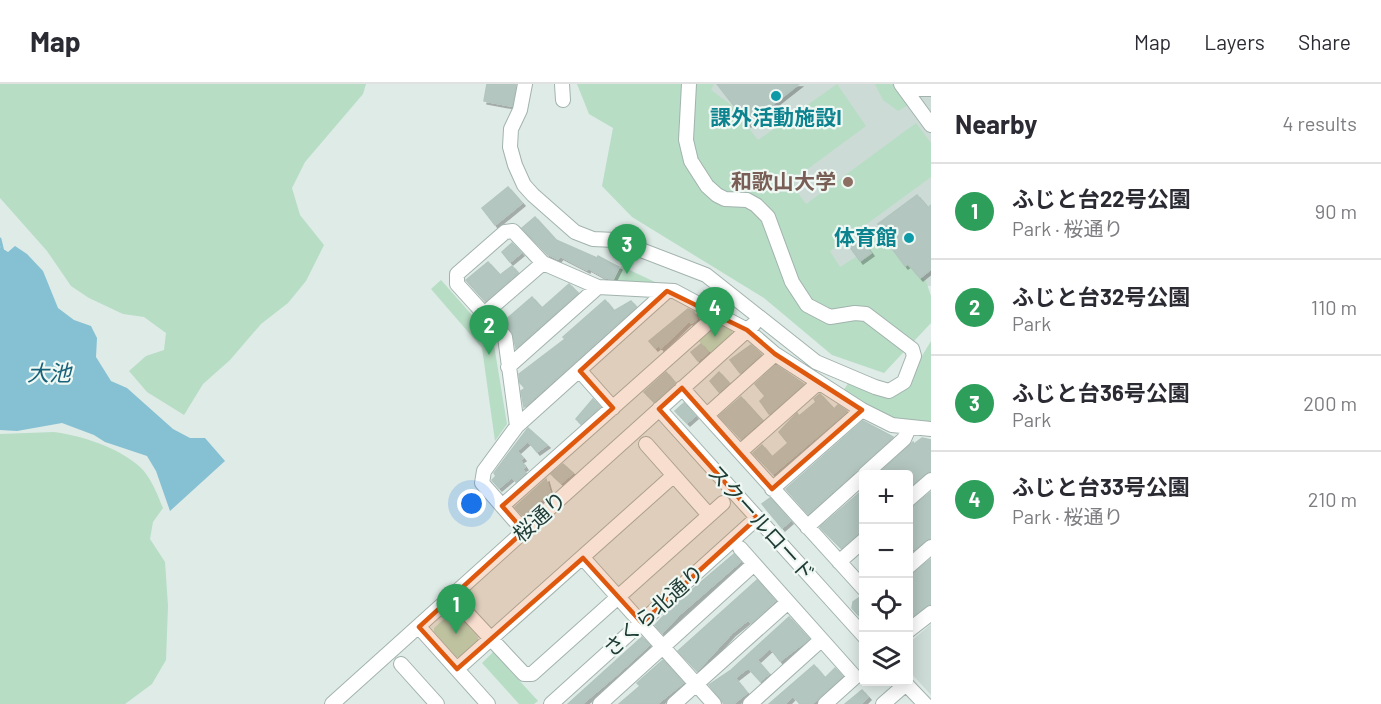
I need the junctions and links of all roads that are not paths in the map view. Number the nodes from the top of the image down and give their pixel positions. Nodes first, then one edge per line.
1 (525, 84) edge
2 (562, 84) edge
3 (689, 84) edge
4 (902, 87) edge
5 (931, 89) edge
6 (563, 100) dead end
7 (931, 125) edge
8 (543, 262) junction
9 (597, 288) junction
10 (668, 291) junction
11 (719, 313) junction
12 (484, 315) junction
13 (760, 318) junction
14 (747, 330) junction
15 (775, 354) junction
16 (508, 367) junction
17 (580, 371) junction
18 (818, 383) junction
19 (682, 388) junction
20 (613, 408) junction
21 (659, 409) junction
22 (862, 410) junction
23 (707, 415) junction
24 (517, 426) junction
25 (909, 428) junction
26 (931, 429) edge
27 (646, 444) dead end
28 (740, 452) junction
29 (870, 470) edge
30 (673, 476) junction
31 (859, 480) edge
32 (931, 480) edge
33 (772, 489) junction
34 (913, 496) edge
35 (723, 502) dead end
36 (502, 506) junction
37 (709, 515) junction
38 (757, 518) junction
39 (807, 527) junction
40 (524, 531) junction
41 (859, 544) edge
42 (931, 547) edge
43 (740, 548) dead end
44 (583, 558) junction
45 (839, 562) junction
46 (913, 563) edge
47 (754, 564) junction
48 (859, 584) edge
49 (617, 596) junction
50 (452, 597) junction
51 (788, 602) junction
52 (931, 613) edge
53 (642, 623) junction
54 (418, 627) junction
55 (913, 628) edge
56 (860, 632) edge
57 (491, 639) junction
58 (821, 640) junction
59 (663, 647) junction
60 (401, 664) dead end
61 (457, 669) junction
62 (696, 684) junction
63 (901, 686) edge
64 (909, 686) edge
65 (428, 701) edge
66 (332, 704) edge
67 (488, 704) edge
68 (551, 704) edge
69 (600, 704) edge
70 (674, 704) edge
71 (714, 704) edge
72 (750, 704) edge
73 (825, 704) edge
74 (883, 704) edge
75 (925, 704) edge

1 - 13 street
2 - 6 street
3 - 13 street
4 - 5 street
4 - 7 street
8 - 9 street
8 - 12 street
8 - 12 street
9 - 10 street
9 - 16 street
10 - 11 street
10 - 17 street
11 - 14 street
11 - 20 street
12 - 16 street
13 - 14 street, 桜通り
14 - 15 street
14 - 19 street, 桜通り
15 - 18 street
15 - 23 street
16 - 24 street
17 - 20 street
17 - 24 street
18 - 22 street
18 - 28 street
19 - 21 street, 桜通り
19 - 23 street
20 - 36 street
21 - 38 street, スクールロード
21 - 40 street, 桜通り
22 - 25 street
22 - 33 street
23 - 28 street
24 - 36 street
25 - 26 street
25 - 29 street
27 - 30 street
28 - 33 street
30 - 37 street
30 - 44 street
31 - 39 street
32 - 34 street
33 - 39 street
35 - 37 street
36 - 40 street
37 - 49 street
38 - 53 street, さくら北通り
38 - 56 street, スクールロード
39 - 45 street
40 - 50 street, 桜通り
41 - 45 street
42 - 46 street
43 - 47 street
44 - 49 street
44 - 57 street
45 - 48 street
47 - 51 street
47 - 59 street
49 - 53 street
49 - 57 street
50 - 54 street, 桜通り
50 - 57 street
51 - 58 street
51 - 62 street
52 - 55 street
53 - 59 street
53 - 68 street, さくら北通り
54 - 61 street
54 - 66 street, 桜通り
57 - 61 street
58 - 72 street
58 - 73 street
59 - 62 street
59 - 69 street
60 - 65 street
61 - 67 street
62 - 70 street
62 - 71 street
63 - 74 street
64 - 75 street

